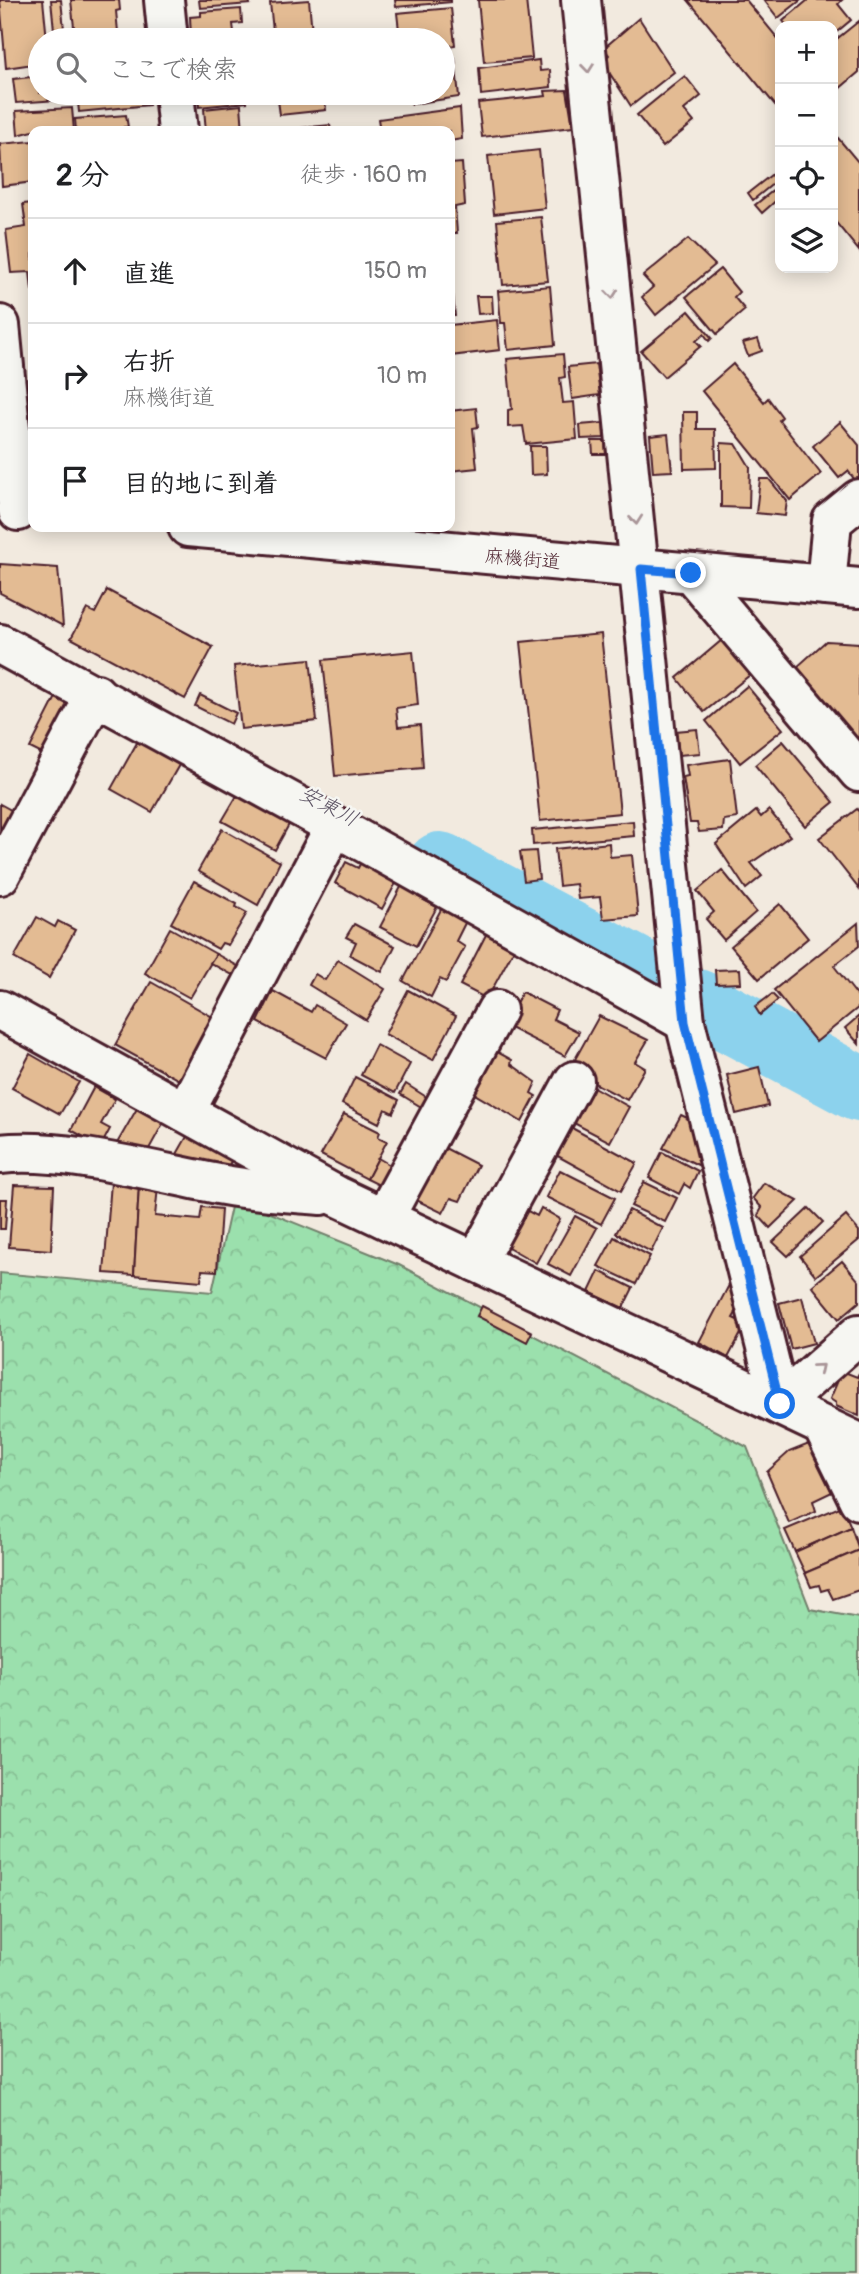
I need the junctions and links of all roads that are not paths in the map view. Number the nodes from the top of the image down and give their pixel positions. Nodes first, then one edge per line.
1 (164, 0) edge
2 (581, 0) edge
3 (167, 28) edge
4 (175, 105) edge
5 (177, 126) edge
6 (0, 324) edge
7 (859, 499) edge
8 (17, 511) edge
9 (302, 532) edge
10 (418, 537) edge
11 (641, 569) junction
12 (691, 573) junction
13 (843, 586) edge
14 (0, 644) edge
15 (96, 694) junction
16 (859, 772) edge
17 (335, 826) junction
18 (0, 876) edge
19 (0, 1010) edge
20 (497, 1010) dead end
21 (685, 1022) junction
22 (574, 1081) dead end
23 (185, 1112) junction
24 (0, 1154) edge
25 (337, 1196) junction
26 (384, 1218) junction
27 (476, 1262) junction
28 (859, 1334) edge
29 (780, 1404) junction
30 (823, 1427) junction
31 (859, 1443) edge
32 (859, 1500) edge

1 - 3 street
2 -> 11 street
4 - 5 street
6 - 8 street
7 - 13 street
9 - 10 street, 麻機街道
10 - 11 street, 麻機街道
11 - 12 street, 麻機街道
11 - 21 street
12 - 13 street, 麻機街道
12 - 16 street
14 - 15 street
15 - 17 street
15 - 18 street
17 - 21 street
17 - 23 street
19 - 23 street
20 - 26 street
21 - 29 street
22 - 27 street
23 - 25 street
24 - 25 street
25 - 26 street
26 - 27 street
27 - 29 street
29 -> 28 street
29 - 30 street
30 - 31 street
30 - 32 street

